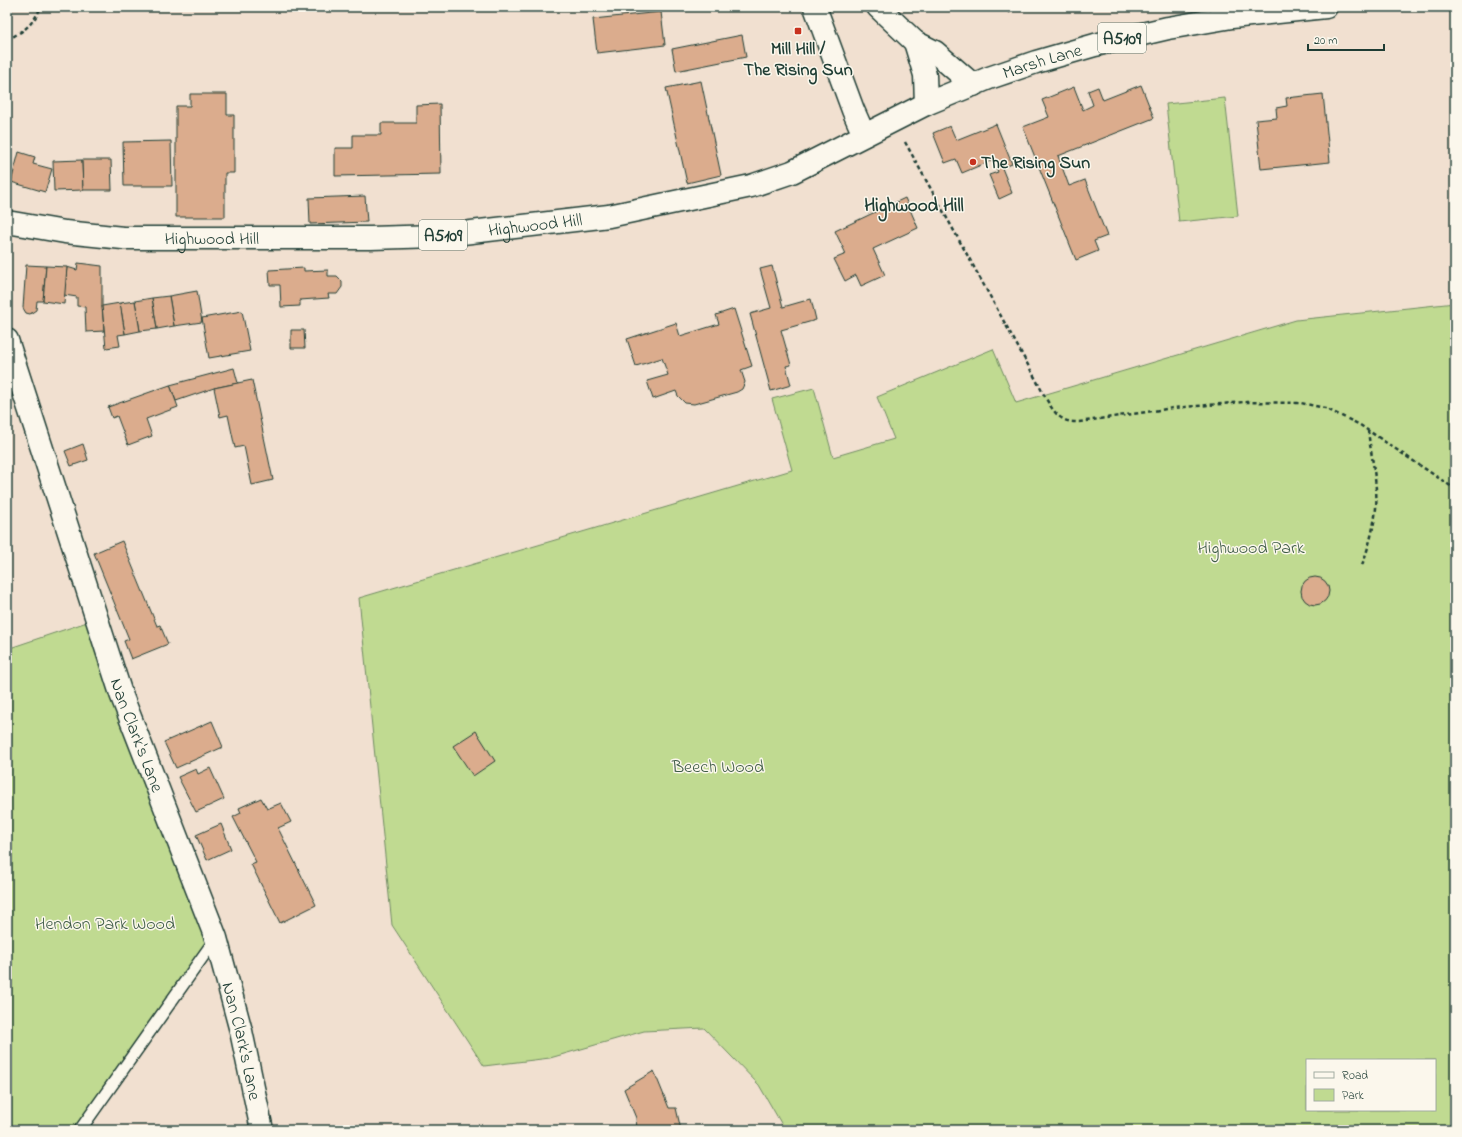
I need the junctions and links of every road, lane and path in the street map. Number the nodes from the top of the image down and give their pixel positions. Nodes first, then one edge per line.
1 (41, 7) edge
2 (815, 7) edge
3 (878, 7) edge
4 (1326, 7) edge
5 (1231, 12) edge
6 (7, 40) edge
7 (915, 42) junction
8 (973, 85) junction
9 (926, 104) junction
10 (893, 120) junction
11 (864, 136) junction
12 (7, 224) edge
13 (7, 340) edge
14 (1368, 430) junction
15 (1455, 489) edge
16 (1362, 565) dead end
17 (216, 938) junction
18 (80, 1130) edge
19 (262, 1130) edge

1 - 6 path
2 - 11 main road
3 - 7 main road
4 - 5 main road, Marsh Lane / A5109
5 - 8 main road, Marsh Lane / A5109
7 - 8 main road
7 - 9 main road
8 - 9 main road, Marsh Lane / A5109
9 - 10 main road, Marsh Lane / A5109
10 - 11 main road, Marsh Lane / A5109
10 - 14 path
11 - 12 main road, Highwood Hill / A5109
13 - 17 main road, Nan Clark's Lane
14 - 15 path
14 - 16 path
17 - 18 lane
17 - 19 main road, Nan Clark's Lane

